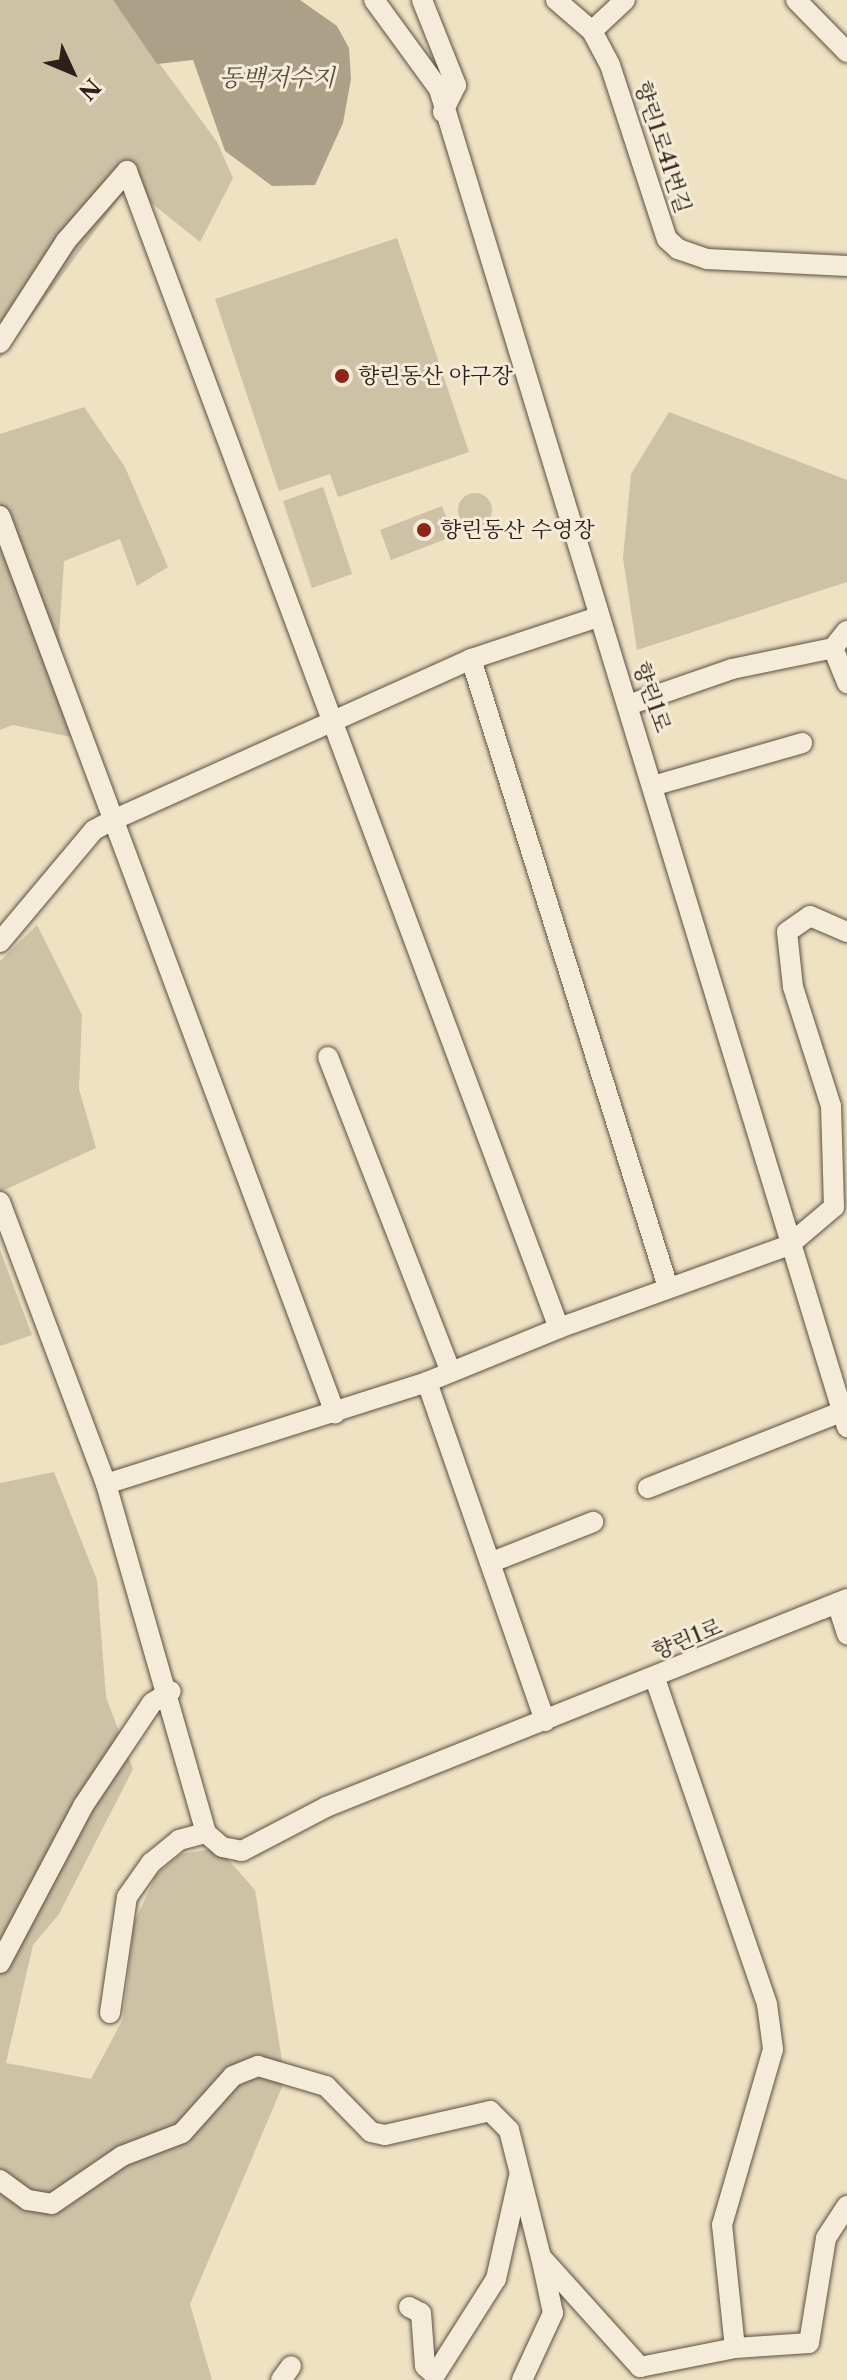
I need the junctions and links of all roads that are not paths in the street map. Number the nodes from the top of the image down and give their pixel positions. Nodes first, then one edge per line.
1 (374, 0) edge
2 (422, 0) edge
3 (556, 0) edge
4 (625, 0) edge
5 (796, 0) edge
6 (592, 31) junction
7 (847, 52) edge
8 (443, 112) junction
9 (847, 266) edge
10 (0, 343) edge
11 (0, 516) edge
12 (598, 617) junction
13 (847, 631) edge
14 (833, 648) junction
15 (471, 659) junction
16 (847, 683) edge
17 (631, 704) junction
18 (336, 722) junction
19 (802, 743) dead end
20 (656, 785) junction
21 (113, 820) junction
22 (847, 932) edge
23 (0, 942) edge
24 (328, 1057) dead end
25 (0, 1202) edge
26 (840, 1209) edge
27 (789, 1245) junction
28 (667, 1284) junction
29 (559, 1328) junction
30 (451, 1372) junction
31 (427, 1382) junction
32 (335, 1413) junction
33 (844, 1420) edge
34 (106, 1484) junction
35 (648, 1488) dead end
36 (593, 1522) dead end
37 (492, 1562) junction
38 (842, 1601) edge
39 (847, 1634) edge
40 (655, 1678) junction
41 (171, 1691) junction
42 (545, 1721) junction
43 (206, 1833) junction
44 (0, 1963) edge
45 (110, 2013) dead end
46 (520, 2161) junction
47 (0, 2180) edge
48 (847, 2206) edge
49 (541, 2257) junction
50 (409, 2307) dead end
51 (735, 2348) junction
52 (522, 2380) edge

1 - 8 street, 향린1로
2 - 8 street
3 - 6 street, 향린1로41번길
4 - 6 street
5 - 7 street
6 - 9 street, 향린1로41번길
8 - 12 street, 향린1로
10 - 18 street
11 - 21 street
12 - 15 street
12 - 17 street, 향린1로
13 - 14 street
14 - 16 street
14 - 17 street
15 - 18 street
15 - 28 street
17 - 20 street, 향린1로
18 - 21 street
18 - 29 street
19 - 20 street
20 - 27 street, 향린1로
21 - 23 street
21 - 32 street
22 - 26 street
24 - 30 street
25 - 34 street
26 - 27 street
27 - 28 street
27 - 33 street, 향린1로
28 - 29 street
29 - 30 street
30 - 31 street
31 - 32 street
31 - 37 street
32 - 34 street
33 - 35 street
34 - 41 street
36 - 37 street
37 - 42 street
38 - 39 street
38 - 40 street, 향린1로
40 - 42 street, 향린1로
40 - 51 street
41 - 43 street
41 - 44 street
42 - 43 street, 향린1로
43 - 45 street
46 - 47 street
46 - 49 street
46 - 50 street
48 - 51 street
49 - 51 street
49 - 52 street

